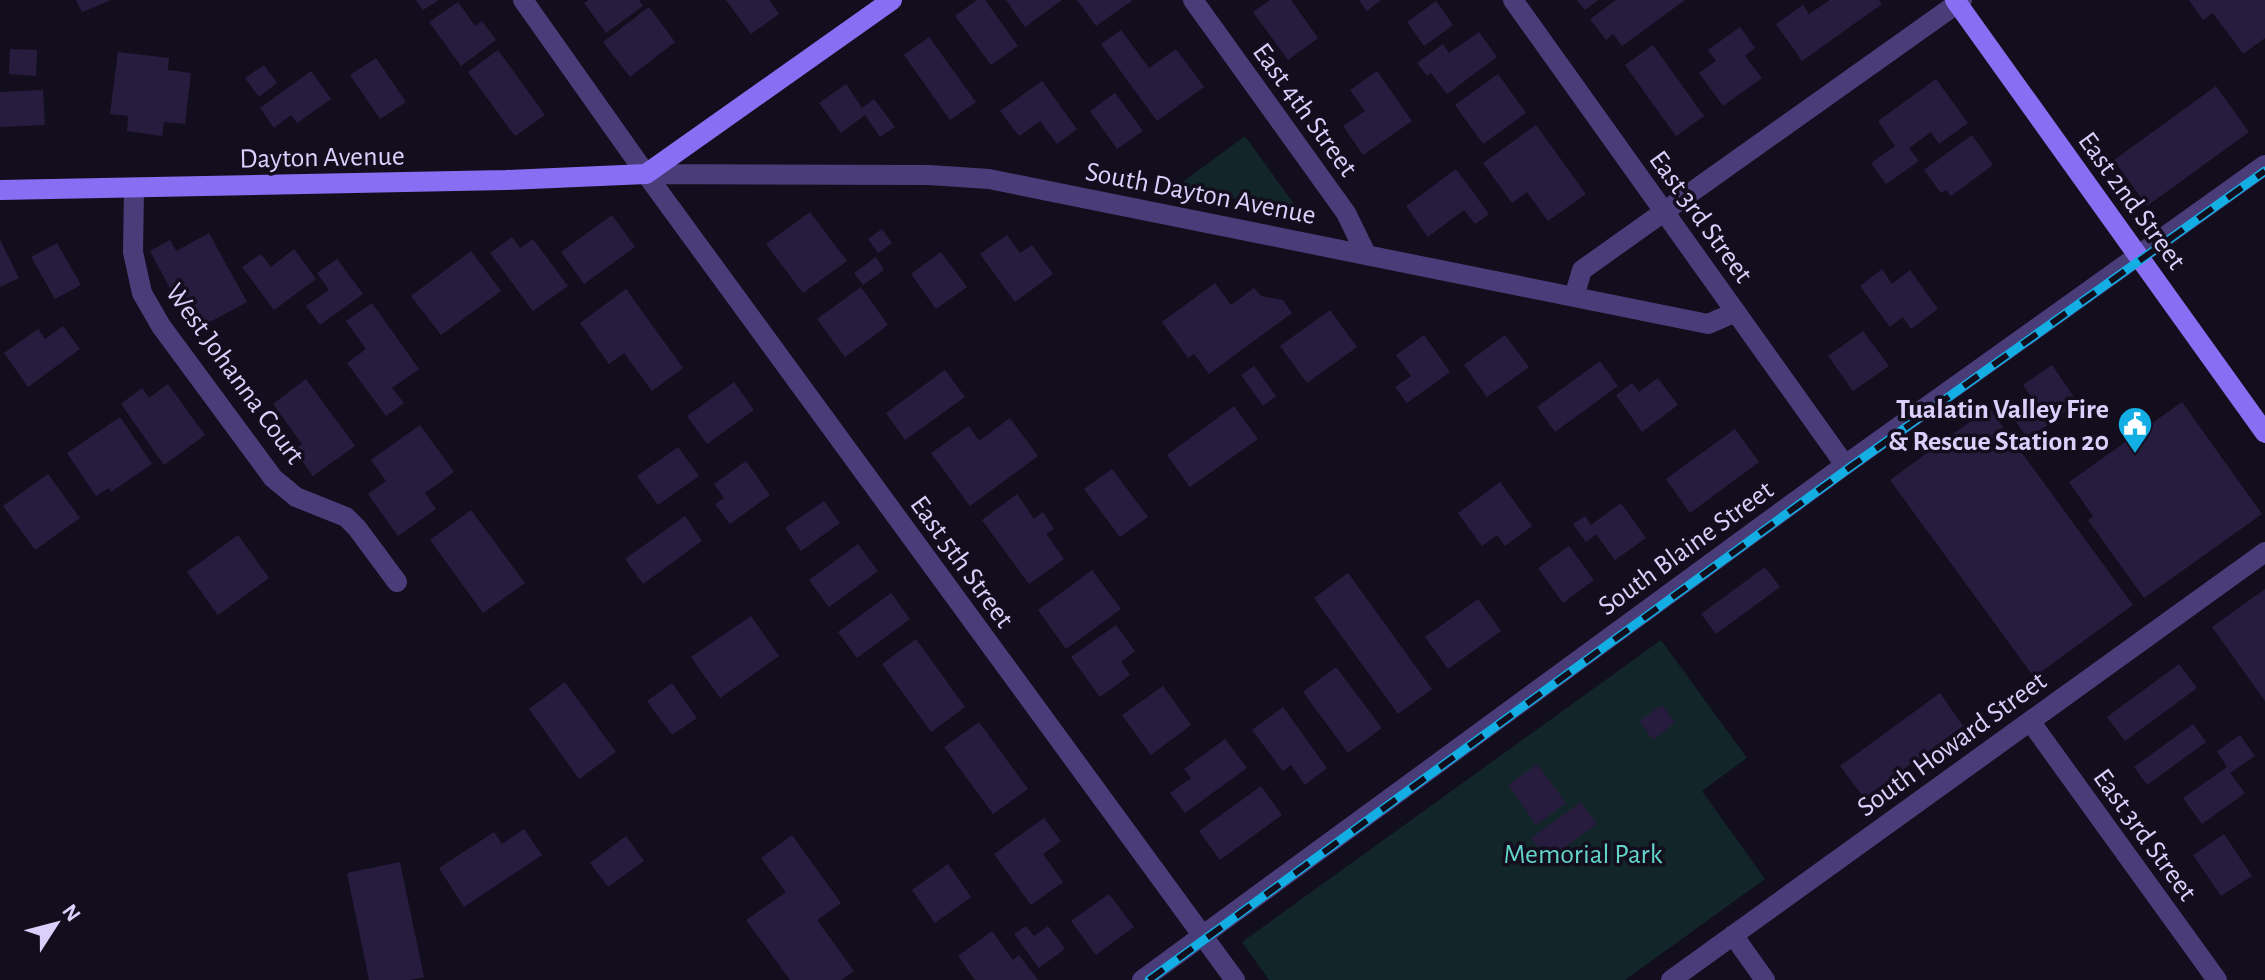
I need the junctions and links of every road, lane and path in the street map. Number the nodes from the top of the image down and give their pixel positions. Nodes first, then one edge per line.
1 (523, 0) edge
2 (892, 0) edge
3 (1193, 0) edge
4 (1513, 0) edge
5 (1958, 1) edge
6 (2265, 165) edge
7 (646, 174) junction
8 (134, 189) junction
9 (0, 190) edge
10 (1664, 212) junction
11 (1366, 254) junction
12 (2137, 255) junction
13 (1574, 297) junction
14 (1736, 312) junction
15 (2265, 433) edge
16 (1845, 465) junction
17 (2265, 552) edge
18 (397, 582) dead end
19 (2030, 721) junction
20 (1733, 935) junction
21 (1203, 936) junction
22 (1142, 980) edge
23 (1235, 980) edge
24 (1671, 980) edge
25 (1765, 980) edge
26 (2217, 980) edge

1 - 7 street, East 5th Street
2 - 7 street
3 - 11 street, East 4th Street
4 - 10 street, East 3rd Street
5 - 10 street
5 - 12 street, East 2nd Street
6 - 12 street, South Blaine Street
7 - 8 street, Dayton Avenue
7 - 11 street, South Dayton Avenue
7 - 21 street, East 5th Street
8 - 9 street, Dayton Avenue
8 - 18 street, West Johanna Court
10 - 13 street
10 - 14 street, East 3rd Street
11 - 13 street, South Dayton Avenue
12 - 15 street, East 2nd Street
12 - 16 street, South Blaine Street
13 - 14 street, South Dayton Avenue
14 - 16 street, East 3rd Street
16 - 21 street, South Blaine Street
17 - 19 street, South Howard Street
19 - 20 street, South Howard Street
19 - 26 street, East 3rd Street
20 - 24 street, South Howard Street
20 - 25 street
21 - 22 street, South Blaine Street
21 - 23 street, East 5th Street

